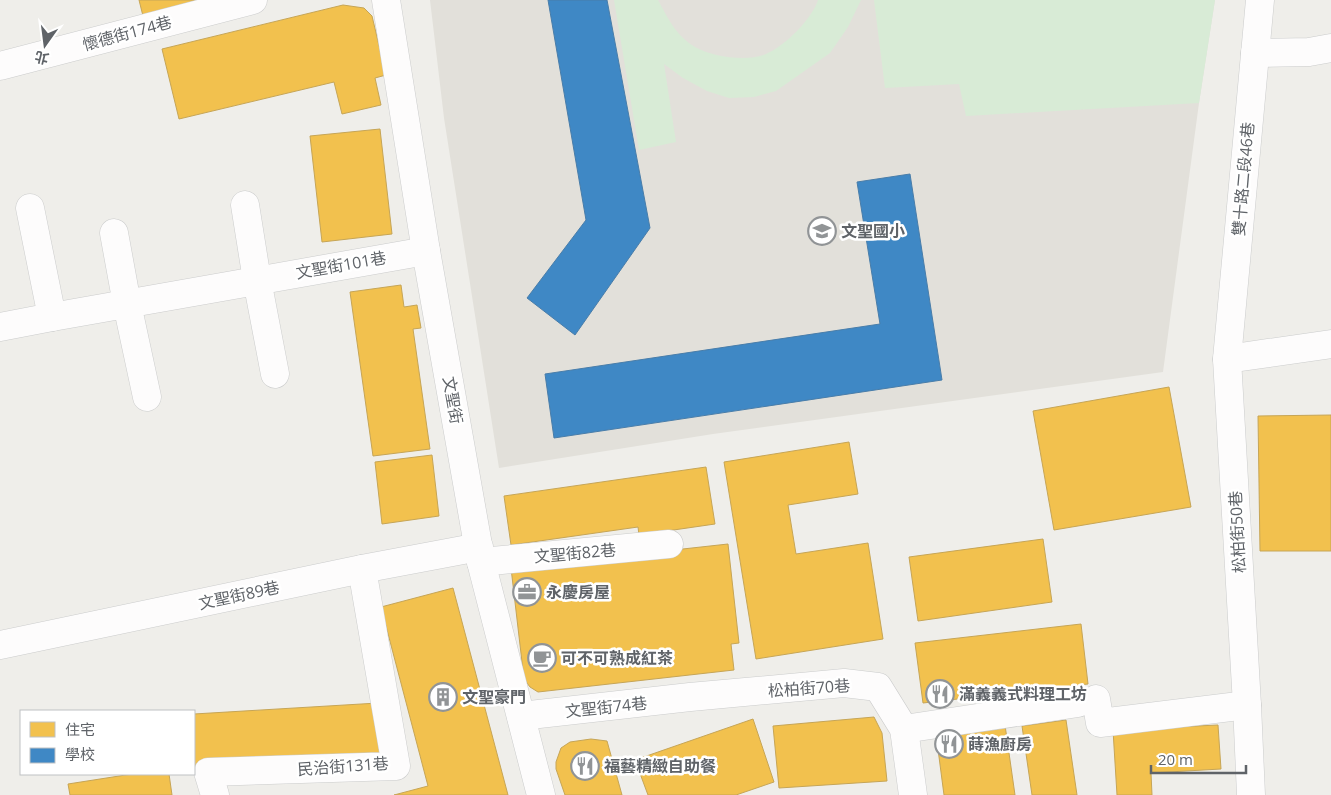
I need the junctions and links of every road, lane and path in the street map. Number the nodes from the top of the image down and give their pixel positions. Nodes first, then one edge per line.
1 (253, 0) edge
2 (386, 0) edge
3 (1260, 0) edge
4 (1331, 48) edge
5 (1255, 53) junction
6 (0, 66) edge
7 (245, 205) dead end
8 (30, 208) dead end
9 (114, 233) dead end
10 (426, 251) junction
11 (256, 280) junction
12 (127, 304) junction
13 (52, 317) junction
14 (0, 327) edge
15 (1331, 344) edge
16 (1226, 359) junction
17 (275, 374) dead end
18 (147, 397) dead end
19 (669, 544) dead end
20 (480, 554) junction
21 (362, 569) junction
22 (0, 645) edge
23 (690, 697) joint
24 (1247, 706) junction
25 (521, 716) junction
26 (904, 729) junction
27 (215, 795) edge
28 (541, 795) edge
29 (913, 795) edge
30 (1251, 795) edge

1 - 6 street, 懷德街174巷
2 - 10 street, 文聖街
3 - 5 street, 雙十路二段46巷
4 - 5 street
5 - 16 street, 雙十路二段46巷
7 - 11 street
8 - 13 street
9 - 12 street
10 - 11 street, 文聖街101巷
10 - 20 street, 文聖街
11 - 12 street, 文聖街101巷
11 - 17 street
12 - 13 street, 文聖街101巷
12 - 18 street
13 - 14 street, 文聖街101巷
15 - 16 street
16 - 24 street, 松柏街50巷
19 - 20 street, 文聖街82巷
20 - 21 street, 文聖街89巷
20 - 25 street, 文聖街
21 - 22 street, 文聖街89巷
21 - 27 street, 民治街131巷
23 - 25 street, 文聖街74巷
23 - 26 street, 松柏街70巷
24 - 26 street
24 - 30 street, 松柏街50巷
25 - 28 street, 文聖街
26 - 29 street, 松柏街70巷

